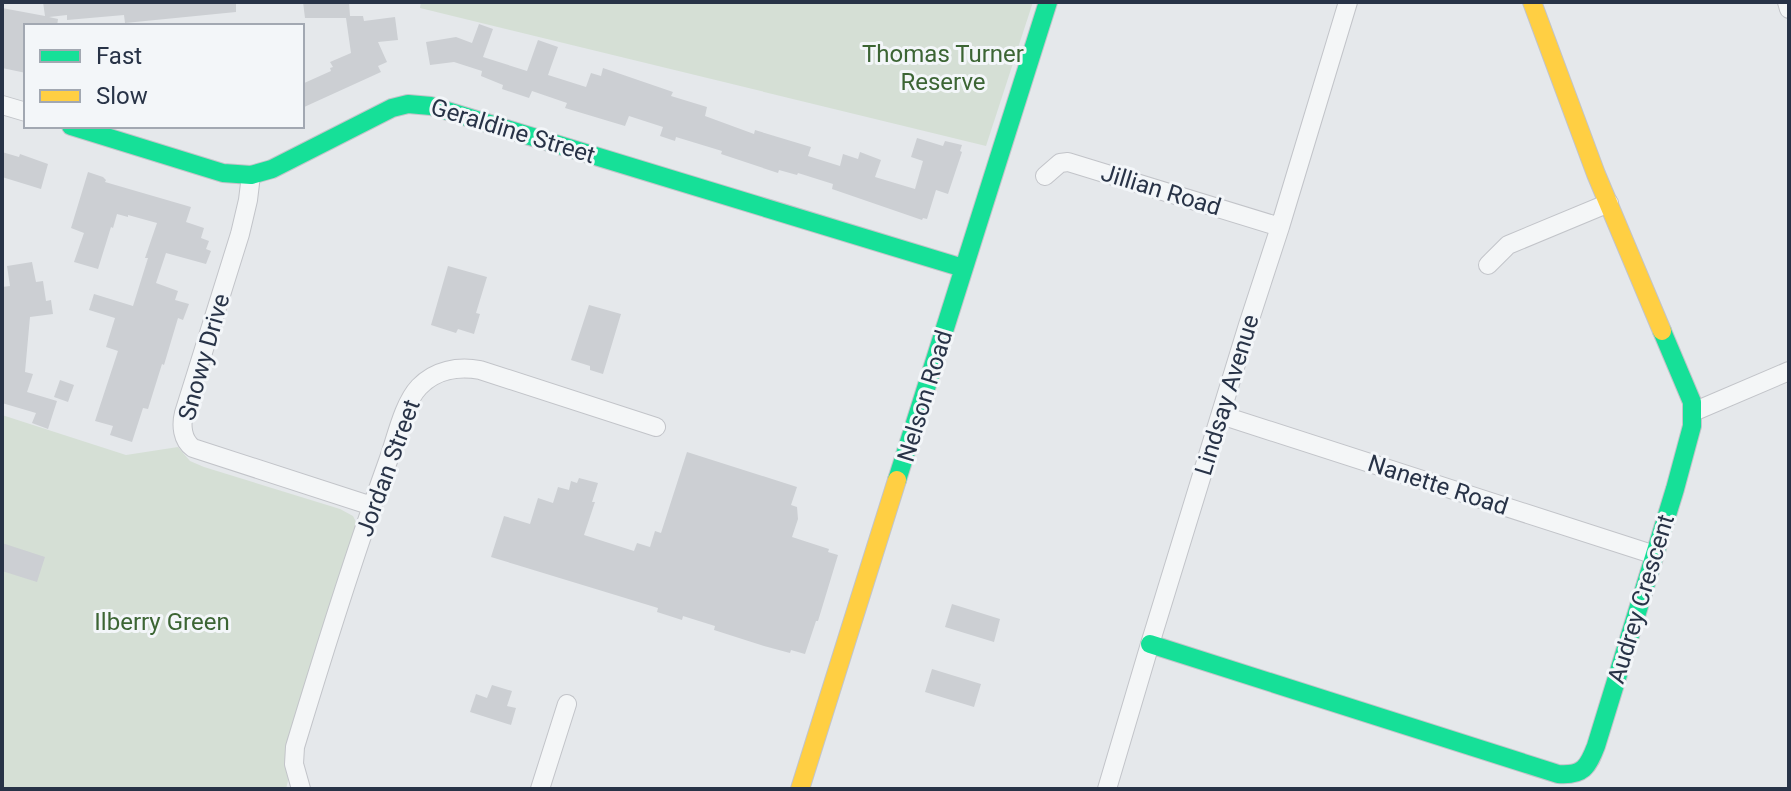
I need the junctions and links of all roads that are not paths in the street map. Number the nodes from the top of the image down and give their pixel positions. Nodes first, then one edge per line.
1 (1048, 2) edge
2 (1348, 2) edge
3 (1532, 2) edge
4 (1787, 2) edge
5 (1789, 9) edge
6 (2, 105) edge
7 (24, 111) edge
8 (77, 128) edge
9 (251, 175) junction
10 (1045, 176) dead end
11 (1609, 203) junction
12 (1280, 227) junction
13 (1488, 265) dead end
14 (963, 268) junction
15 (1789, 371) edge
16 (1693, 412) junction
17 (1221, 415) junction
18 (656, 427) dead end
19 (372, 506) junction
20 (1655, 555) junction
21 (1150, 644) junction
22 (567, 704) dead end
23 (301, 789) edge
24 (540, 789) edge
25 (800, 789) edge
26 (1107, 789) edge

1 - 14 street, Nelson Road
2 - 12 street, Lindsay Avenue
3 - 11 street, Audrey Crescent
4 - 5 street
6 - 7 street
8 - 9 street, Geraldine Street
9 - 14 street, Geraldine Street
9 - 19 street, Snowy Drive
10 - 12 street, Jillian Road
11 - 13 street
11 - 16 street, Audrey Crescent
12 - 17 street, Lindsay Avenue
14 - 25 street, Nelson Road
15 - 16 street
16 - 20 street, Audrey Crescent
17 - 20 street, Nanette Road
17 - 21 street, Lindsay Avenue
18 - 19 street, Jordan Street
19 - 23 street, Jordan Street
20 - 21 street, Audrey Crescent
21 - 26 street, Lindsay Avenue
22 - 24 street

